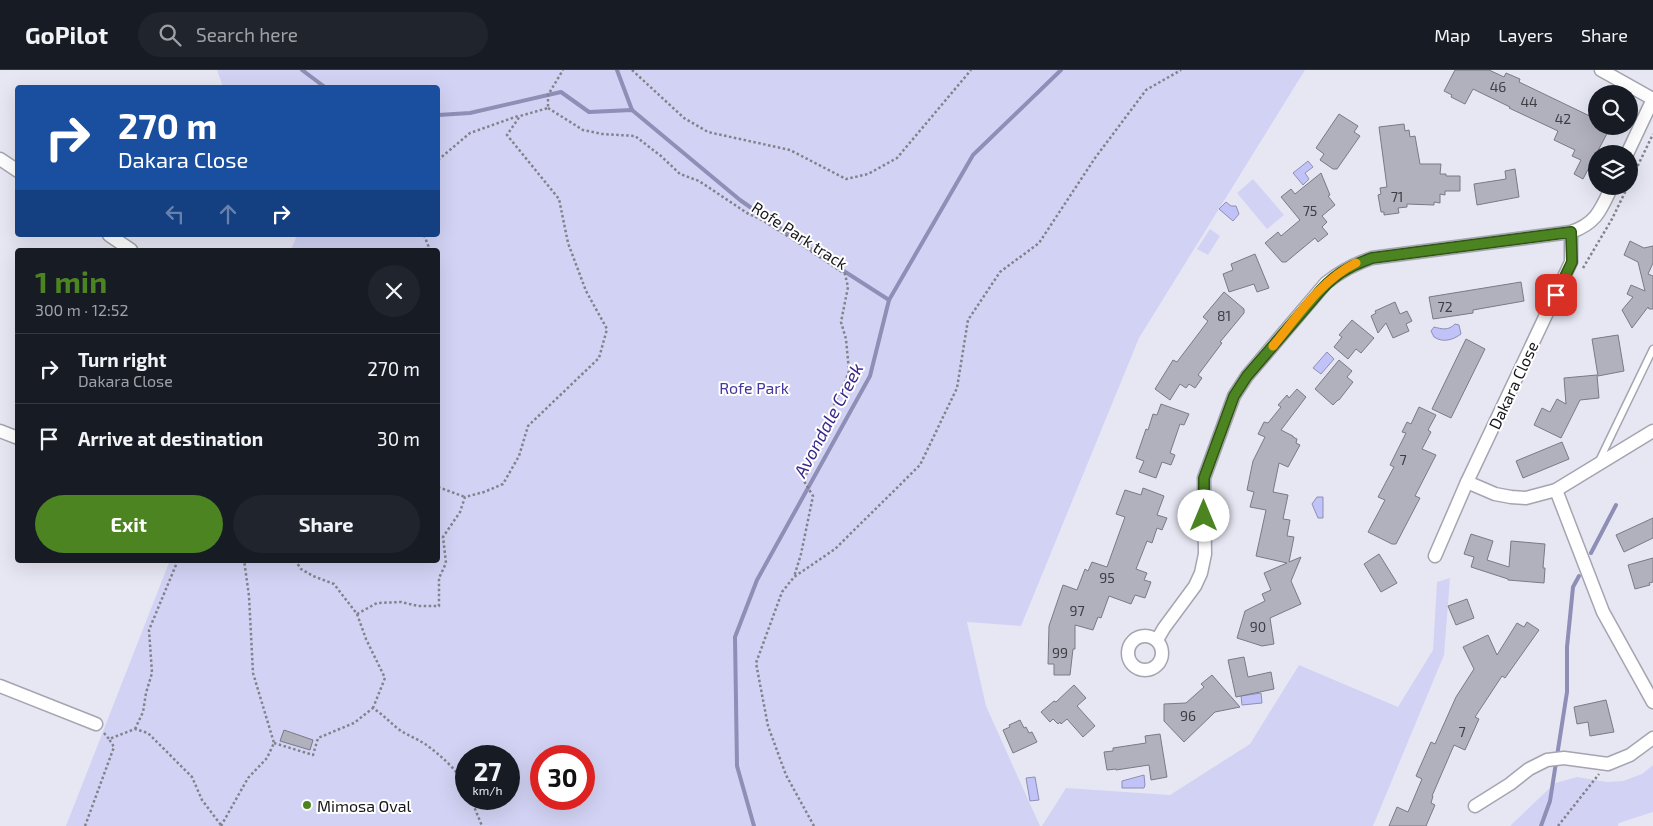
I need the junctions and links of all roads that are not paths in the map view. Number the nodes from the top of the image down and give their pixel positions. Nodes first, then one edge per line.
1 (1601, 70) edge
2 (1653, 99) edge
3 (1631, 145) edge
4 (0, 159) edge
5 (15, 169) edge
6 (1608, 195) edge
7 (1571, 232) junction
8 (113, 237) edge
9 (128, 248) edge
10 (1653, 349) edge
11 (0, 431) edge
12 (1653, 431) edge
13 (15, 437) edge
14 (1597, 465) junction
15 (1467, 482) junction
16 (1556, 490) junction
17 (1435, 556) dead end
18 (1157, 640) dead end
19 (0, 686) edge
20 (1653, 702) edge
21 (96, 724) road end
22 (1653, 738) edge
23 (1475, 806) dead end

1 - 2 street
2 - 3 street
4 - 5 street
6 - 7 street
7 - 15 street, Dakara Close
7 - 18 street
8 - 9 street
10 - 14 lane
11 - 13 street
12 - 14 street
14 - 16 street
15 - 16 street
15 - 17 street, Dakara Close
16 - 20 street
19 - 21 street
22 - 23 street

